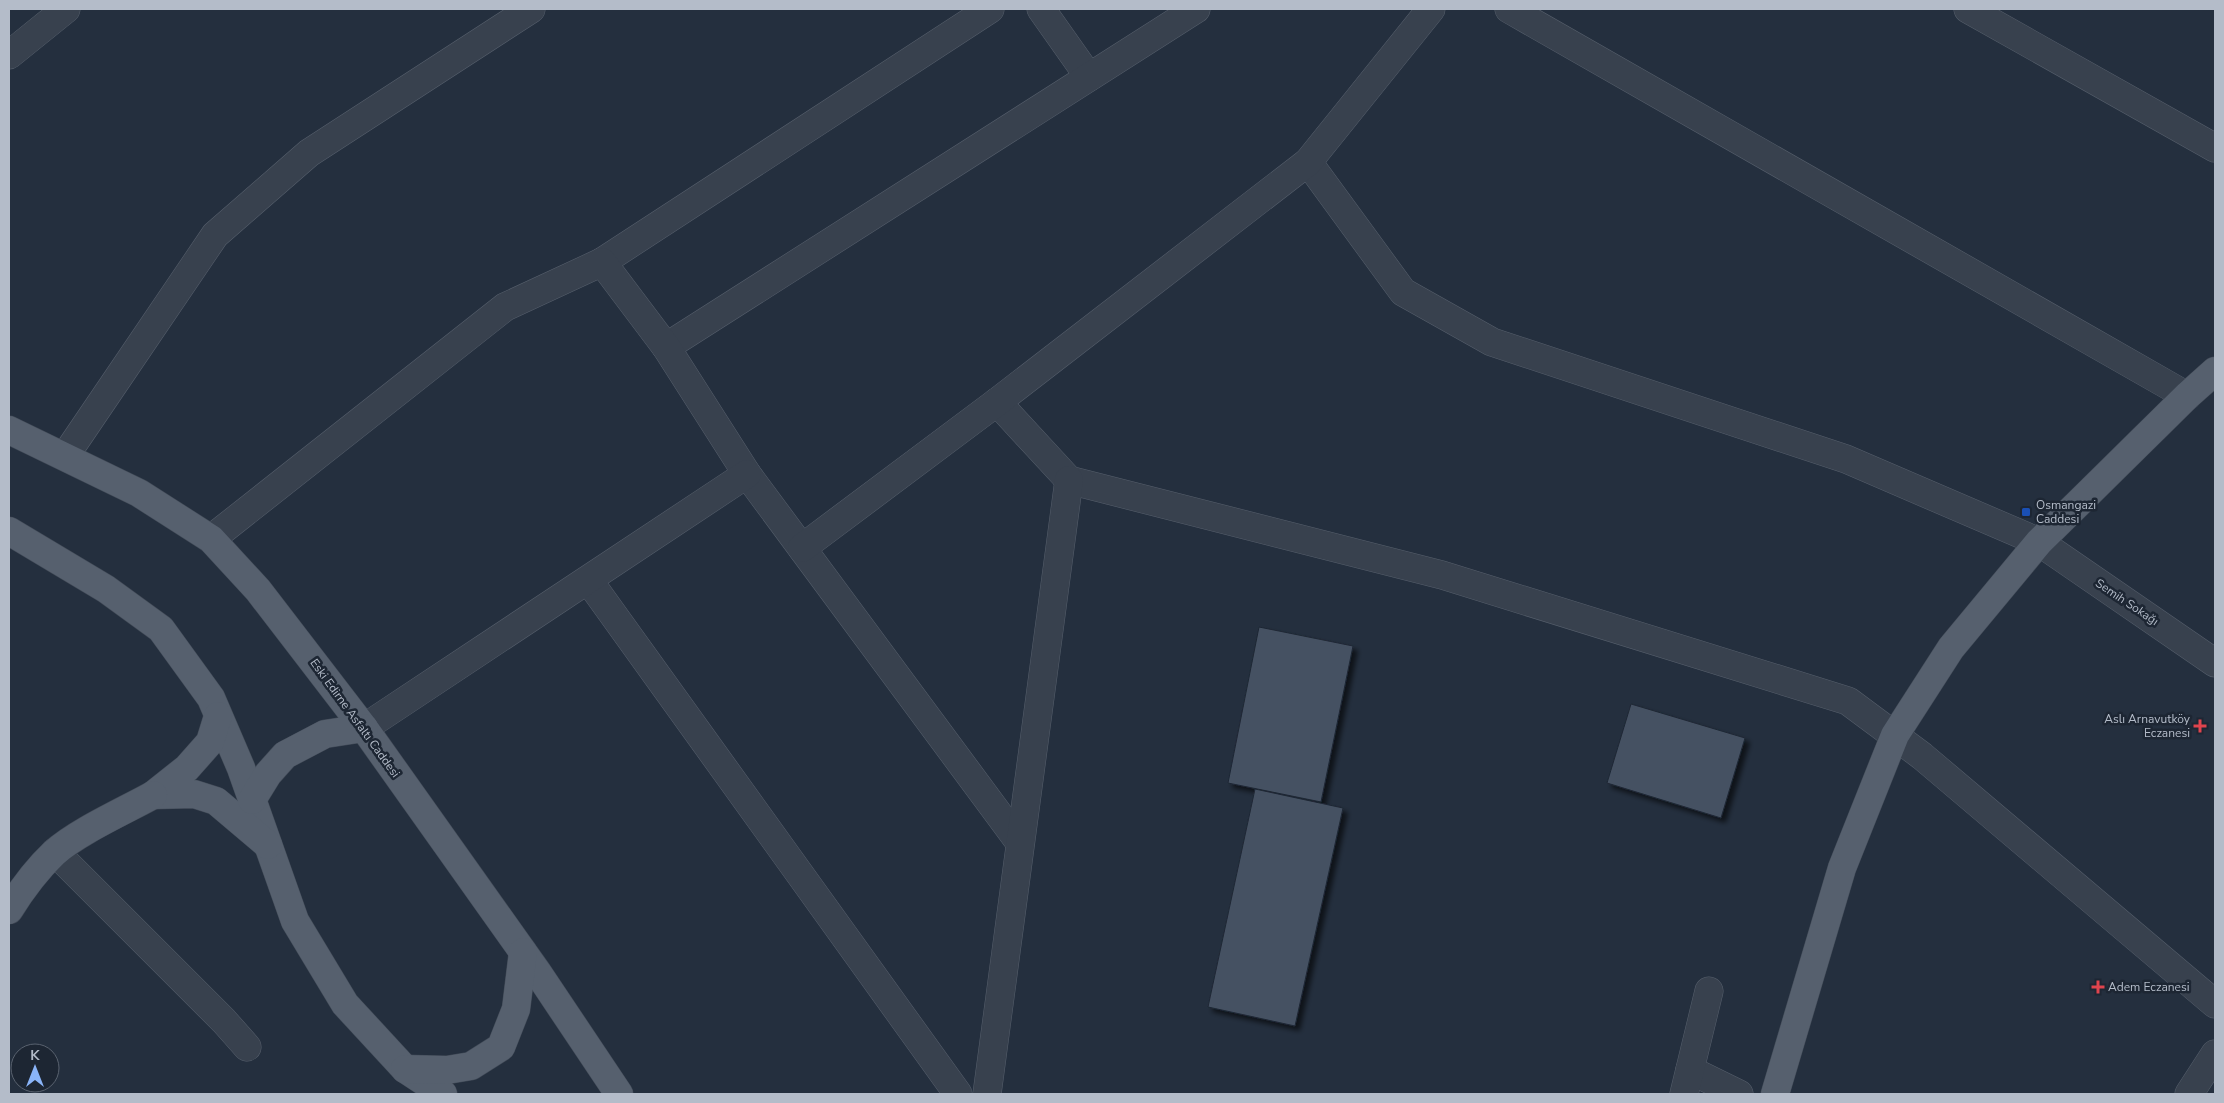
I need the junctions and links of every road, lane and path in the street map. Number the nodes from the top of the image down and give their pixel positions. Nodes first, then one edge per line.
1 (66, 9) edge
2 (531, 9) edge
3 (990, 9) edge
4 (1041, 9) edge
5 (1196, 9) edge
6 (1431, 9) edge
7 (1509, 9) edge
8 (1968, 9) edge
9 (9, 54) edge
10 (1089, 77) junction
11 (2215, 148) edge
12 (1308, 162) junction
13 (602, 262) junction
14 (666, 348) junction
15 (2215, 371) edge
16 (2187, 396) junction
17 (997, 402) junction
18 (9, 430) edge
19 (65, 456) junction
20 (747, 474) junction
21 (1069, 480) junction
22 (9, 531) edge
23 (211, 539) junction
24 (2039, 542) junction
25 (802, 548) junction
26 (589, 580) junction
27 (2215, 663) edge
28 (218, 716) junction
29 (364, 728) junction
30 (1895, 735) junction
31 (153, 795) junction
32 (252, 800) junction
33 (1020, 843) junction
34 (269, 846) junction
35 (55, 852) junction
36 (9, 910) edge
37 (523, 952) junction
38 (1709, 991) dead end
39 (2215, 1004) edge
40 (247, 1047) dead end
41 (2215, 1054) edge
42 (405, 1069) junction
43 (1687, 1082) edge
44 (443, 1094) edge
45 (619, 1094) edge
46 (958, 1094) edge
47 (987, 1094) edge
48 (1739, 1094) edge
49 (1775, 1094) edge
50 (2189, 1094) edge

1 - 9 street
2 - 19 street
3 - 13 street
4 - 10 street
5 - 10 street
6 - 12 street
7 - 16 street
8 - 11 street
10 - 14 street
12 - 17 street
12 - 24 street, Semih Sokağı
13 - 14 street
13 - 23 street
14 - 20 street
15 - 16 main road
16 - 24 main road
17 - 21 street
17 - 25 street
18 - 19 main road, Eski Edirne Asfaltı Caddesi
19 - 23 main road, Eski Edirne Asfaltı Caddesi
20 - 25 street
20 - 26 street
21 - 30 street
21 - 33 street
22 - 28 main road
23 - 29 main road, Eski Edirne Asfaltı Caddesi
24 - 27 street, Semih Sokağı
24 - 30 main road
25 - 33 street
26 - 29 street
26 - 46 street
28 - 31 main road
28 - 32 main road
29 - 32 main road
29 - 37 main road, Eski Edirne Asfaltı Caddesi
30 - 39 street
30 - 49 main road
31 - 34 main road
31 - 35 main road
32 - 34 main road
33 - 47 street
34 - 42 main road
35 - 36 main road
35 - 40 street
37 - 42 main road
37 - 45 main road, Eski Edirne Asfaltı Caddesi
38 - 43 street
41 - 50 street
42 - 44 main road
43 - 48 street

